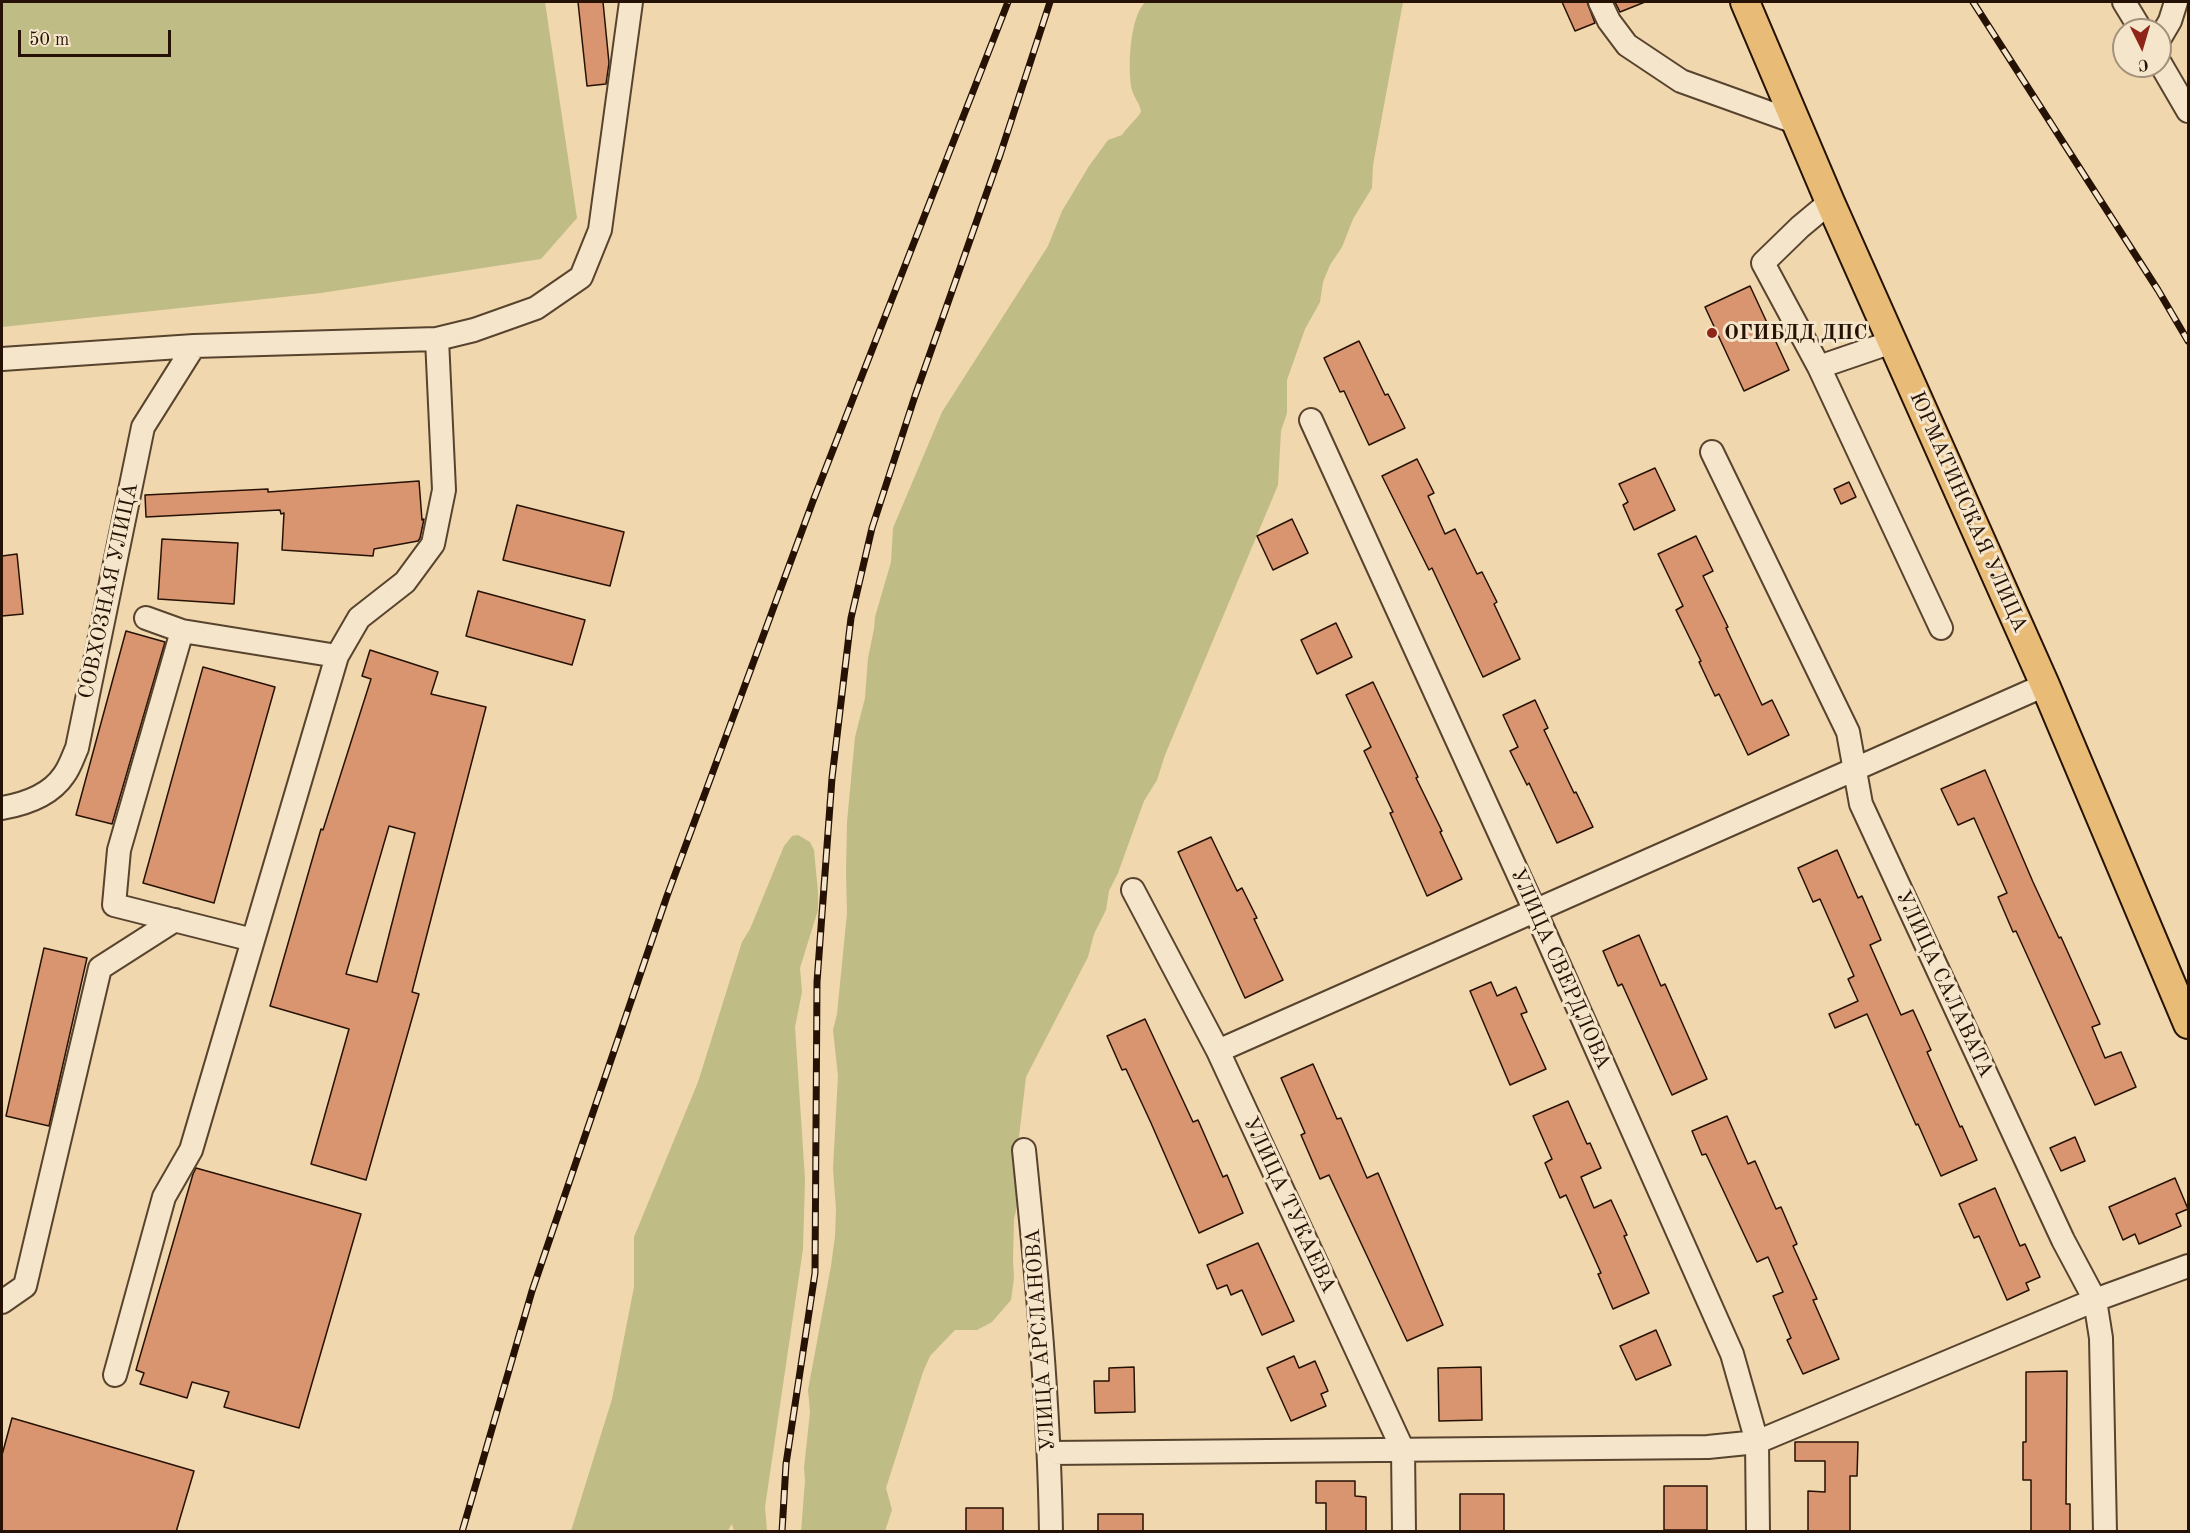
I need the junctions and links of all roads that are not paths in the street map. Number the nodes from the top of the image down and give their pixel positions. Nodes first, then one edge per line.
1 (631, 2) edge
2 (1600, 2) edge
3 (1744, 2) edge
4 (2124, 2) edge
5 (2176, 2) edge
6 (2134, 18) edge
7 (2171, 18) edge
8 (2169, 78) edge
9 (2188, 111) edge
10 (1795, 122) junction
11 (1830, 202) junction
12 (437, 339) junction
13 (1892, 342) junction
14 (194, 346) junction
15 (2, 359) edge
16 (1819, 367) junction
17 (1311, 420) dead end
18 (1712, 452) dead end
19 (146, 618) dead end
20 (1941, 628) dead end
21 (182, 631) junction
22 (337, 656) junction
23 (2045, 685) junction
24 (1856, 767) junction
25 (2, 808) edge
26 (1133, 890) dead end
27 (1535, 911) junction
28 (175, 920) junction
29 (253, 940) junction
30 (2188, 1024) edge
31 (1218, 1050) junction
32 (1024, 1150) dead end
33 (2188, 1266) edge
34 (2095, 1300) junction
35 (2, 1302) edge
36 (115, 1375) dead end
37 (1757, 1442) junction
38 (1403, 1450) junction
39 (1050, 1453) junction
40 (1051, 1532) edge
41 (1404, 1532) edge
42 (1758, 1532) edge
43 (2105, 1532) edge

1 - 12 street
2 - 10 street
3 - 10 main road, ЮРМАТИНСКАЯ УЛИЦА
4 - 6 street
5 - 7 street
8 - 9 street
10 - 11 main road, ЮРМАТИНСКАЯ УЛИЦА
11 - 13 main road, ЮРМАТИНСКАЯ УЛИЦА
11 - 16 street
12 - 14 street
12 - 22 street
13 - 16 street
13 - 23 main road, ЮРМАТИНСКАЯ УЛИЦА
14 - 15 street
14 - 25 street, СОВХОЗНАЯ УЛИЦА
16 - 20 street
17 - 27 street, УЛИЦА СВЕРДЛОВА
18 - 24 street, УЛИЦА САЛАВАТА
19 - 21 street
21 - 22 street
21 - 28 street
22 - 29 street
23 - 24 street
23 - 30 main road, ЮРМАТИНСКАЯ УЛИЦА
24 - 27 street
24 - 34 street, УЛИЦА САЛАВАТА
26 - 31 street, УЛИЦА ТУКАЕВА
27 - 31 street
27 - 37 street, УЛИЦА СВЕРДЛОВА
28 - 29 street
28 - 35 street
29 - 36 street
31 - 38 street, УЛИЦА ТУКАЕВА
32 - 39 street, УЛИЦА АРСЛАНОВА
33 - 34 street
34 - 37 street
34 - 43 street, УЛИЦА САЛАВАТА
37 - 38 street
37 - 42 street, УЛИЦА СВЕРДЛОВА
38 - 39 street
38 - 41 street, УЛИЦА ТУКАЕВА
39 - 40 street, УЛИЦА АРСЛАНОВА

